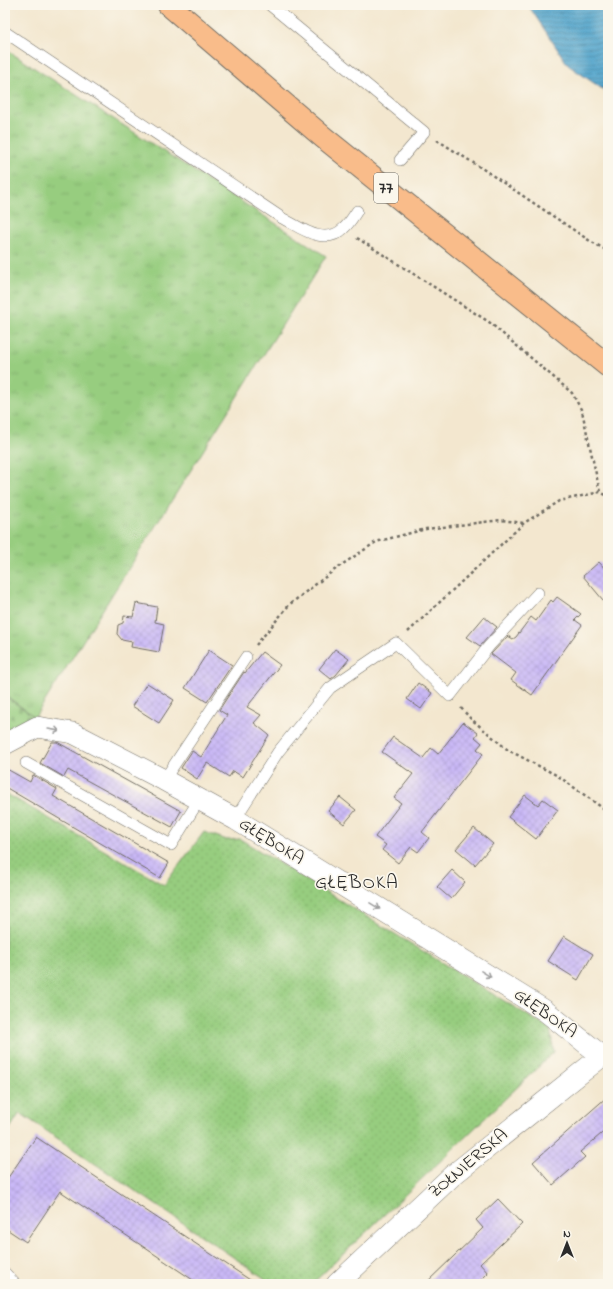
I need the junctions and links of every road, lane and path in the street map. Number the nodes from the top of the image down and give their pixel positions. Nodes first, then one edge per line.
1 (169, 5) edge
2 (270, 5) edge
3 (5, 32) edge
4 (424, 132) junction
5 (400, 160) dead end
6 (357, 211) dead end
7 (344, 228) junction
8 (608, 251) edge
9 (608, 366) edge
10 (600, 492) junction
11 (608, 496) edge
12 (524, 523) junction
13 (538, 593) dead end
14 (396, 643) junction
15 (246, 657) joint
16 (450, 696) junction
17 (5, 744) edge
18 (26, 763) dead end
19 (164, 780) junction
20 (199, 800) junction
21 (608, 812) edge
22 (235, 819) junction
23 (605, 1055) edge
24 (5, 1273) edge
25 (15, 1284) edge
26 (337, 1284) edge

1 - 9 main road, 77
2 - 4 lane
3 - 7 lane
4 - 5 lane
4 - 8 path
6 - 7 lane
7 - 10 path
10 - 11 path
10 - 12 path
12 - 14 path
12 - 15 path
13 - 16 lane
14 - 16 lane
14 - 22 lane
15 - 19 lane
16 - 21 path
17 -> 19 street, GŁĘBOKA
18 - 20 lane
19 - 20 street, GŁĘBOKA
20 - 22 street, GŁĘBOKA
22 -> 23 street, GŁĘBOKA
23 - 26 street, ŻOŁNIERSKA
24 - 25 lane

